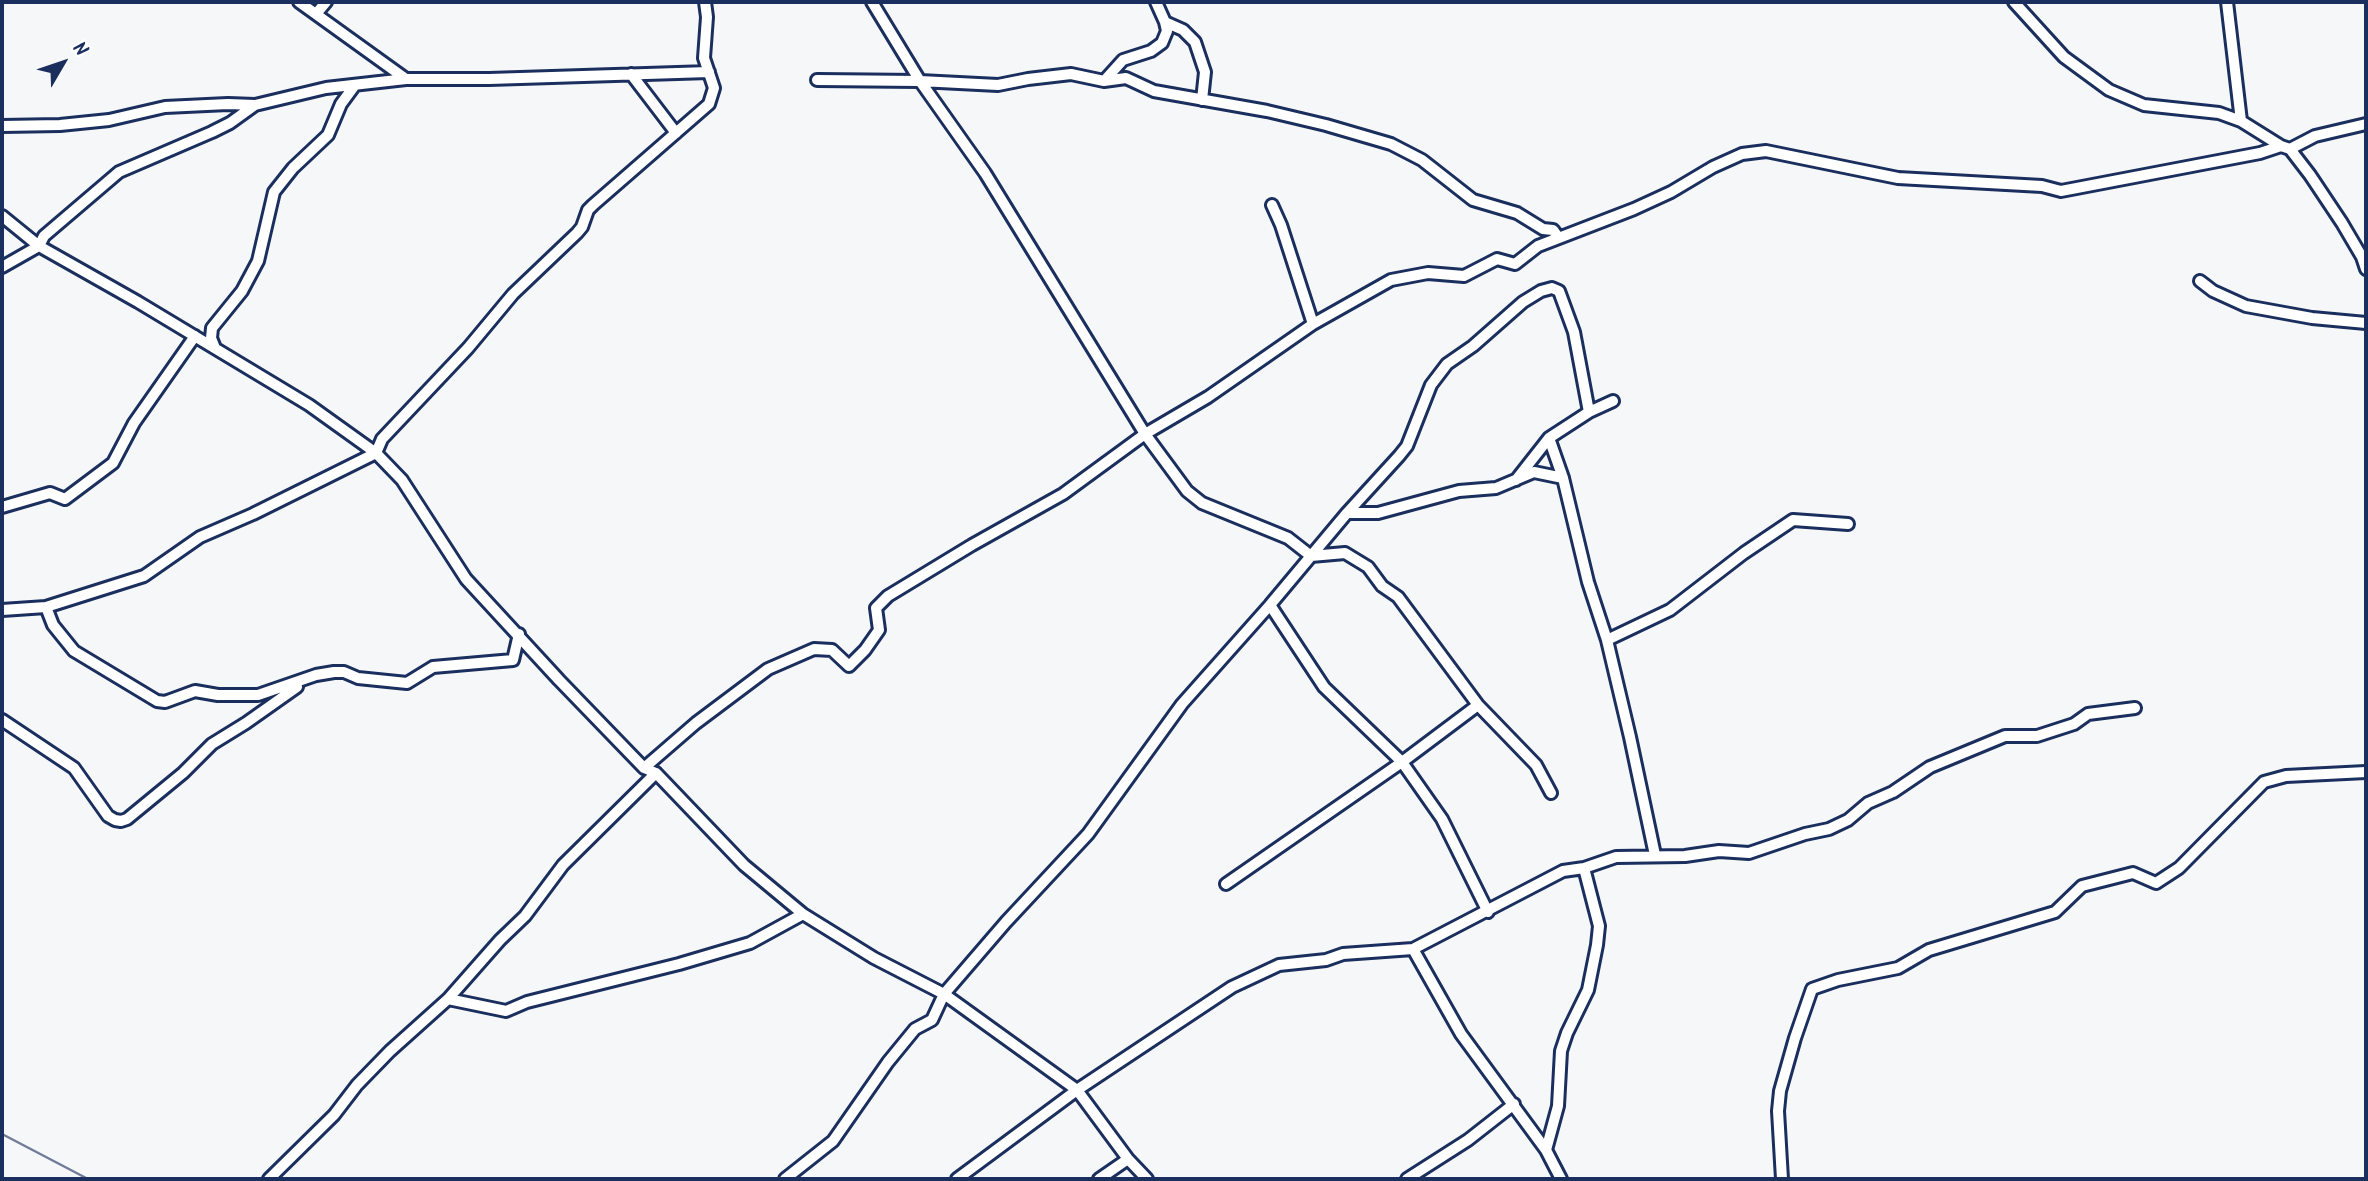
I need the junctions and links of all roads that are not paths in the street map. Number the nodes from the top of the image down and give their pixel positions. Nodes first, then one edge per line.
1 (299, 2) edge
2 (326, 2) edge
3 (705, 2) edge
4 (872, 2) edge
5 (1156, 2) edge
6 (2014, 2) edge
7 (2227, 2) edge
8 (316, 14) junction
9 (1166, 22) junction
10 (709, 72) junction
11 (631, 74) junction
12 (406, 79) junction
13 (817, 80) dead end
14 (920, 81) junction
15 (1104, 81) junction
16 (355, 85) junction
17 (1202, 100) junction
18 (255, 105) junction
19 (2241, 121) junction
20 (2366, 124) edge
21 (2, 126) edge
22 (676, 133) junction
23 (2285, 147) junction
24 (1272, 205) dead end
25 (2, 216) edge
26 (1558, 237) junction
27 (39, 246) junction
28 (2, 267) edge
29 (2366, 269) edge
30 (2200, 281) dead end
31 (2366, 323) edge
32 (1313, 324) junction
33 (195, 336) junction
34 (215, 348) junction
35 (1613, 401) dead end
36 (1590, 412) junction
37 (1145, 434) junction
38 (1549, 438) junction
39 (376, 453) junction
40 (1563, 478) junction
41 (1514, 482) junction
42 (2, 507) edge
43 (1347, 513) junction
44 (1848, 524) dead end
45 (1311, 556) junction
46 (1270, 605) junction
47 (46, 607) junction
48 (2, 610) edge
49 (519, 634) junction
50 (1607, 640) junction
51 (310, 677) junction
52 (1478, 705) junction
53 (2135, 708) dead end
54 (2, 720) edge
55 (1402, 762) junction
56 (644, 768) junction
57 (2366, 772) edge
58 (656, 773) junction
59 (1551, 793) dead end
60 (1655, 855) junction
61 (1584, 868) junction
62 (1226, 884) dead end
63 (1488, 912) junction
64 (803, 914) junction
65 (1413, 949) junction
66 (944, 994) junction
67 (448, 999) junction
68 (1077, 1090) junction
69 (1514, 1104) junction
70 (1546, 1150) junction
71 (1128, 1159) junction
72 (1414, 1178) edge
73 (269, 1179) edge
74 (785, 1179) edge
75 (957, 1179) edge
76 (1098, 1179) edge
77 (1147, 1179) edge
78 (1561, 1179) edge
79 (1782, 1179) edge

1 - 8 street
2 - 8 street
3 - 10 street
4 - 14 street
5 - 9 street
6 - 19 street
7 - 19 street
8 - 12 street
9 - 15 street
9 - 17 street
10 - 11 street
10 - 22 street
11 - 12 street
11 - 22 street
12 - 16 street
13 - 14 street
14 - 15 street
14 - 37 street
15 - 17 street
16 - 18 street
16 - 34 street
17 - 26 street
18 - 21 street
18 - 27 street
19 - 23 street
20 - 23 street
22 - 39 street
23 - 26 street
23 - 29 street
24 - 32 street
25 - 27 street
26 - 32 street
27 - 28 street
27 - 33 street
30 - 31 street
32 - 37 street
33 - 34 street
33 - 42 street
34 - 39 street
35 - 36 street
36 - 38 street
36 - 43 street
37 - 45 street
37 - 56 street
38 - 40 street
38 - 41 street
39 - 47 street
39 - 49 street
40 - 41 street
40 - 50 street
41 - 43 street
43 - 45 street
44 - 50 street
45 - 46 street
45 - 52 street
46 - 55 street
46 - 66 street
47 - 48 street
47 - 51 street
49 - 51 street
49 - 56 street
50 - 60 street
51 - 54 street
52 - 55 street
52 - 59 street
53 - 60 street
55 - 62 street
55 - 63 street
56 - 58 street
57 - 79 street
58 - 64 street
58 - 67 street
60 - 61 street
61 - 63 street
61 - 70 street
63 - 65 street
64 - 66 street
64 - 67 street
65 - 68 street
65 - 69 street
66 - 68 street
66 - 74 street
67 - 73 street
68 - 71 street
68 - 75 street
69 - 70 street
69 - 72 street
70 - 78 street
71 - 76 street
71 - 77 street

